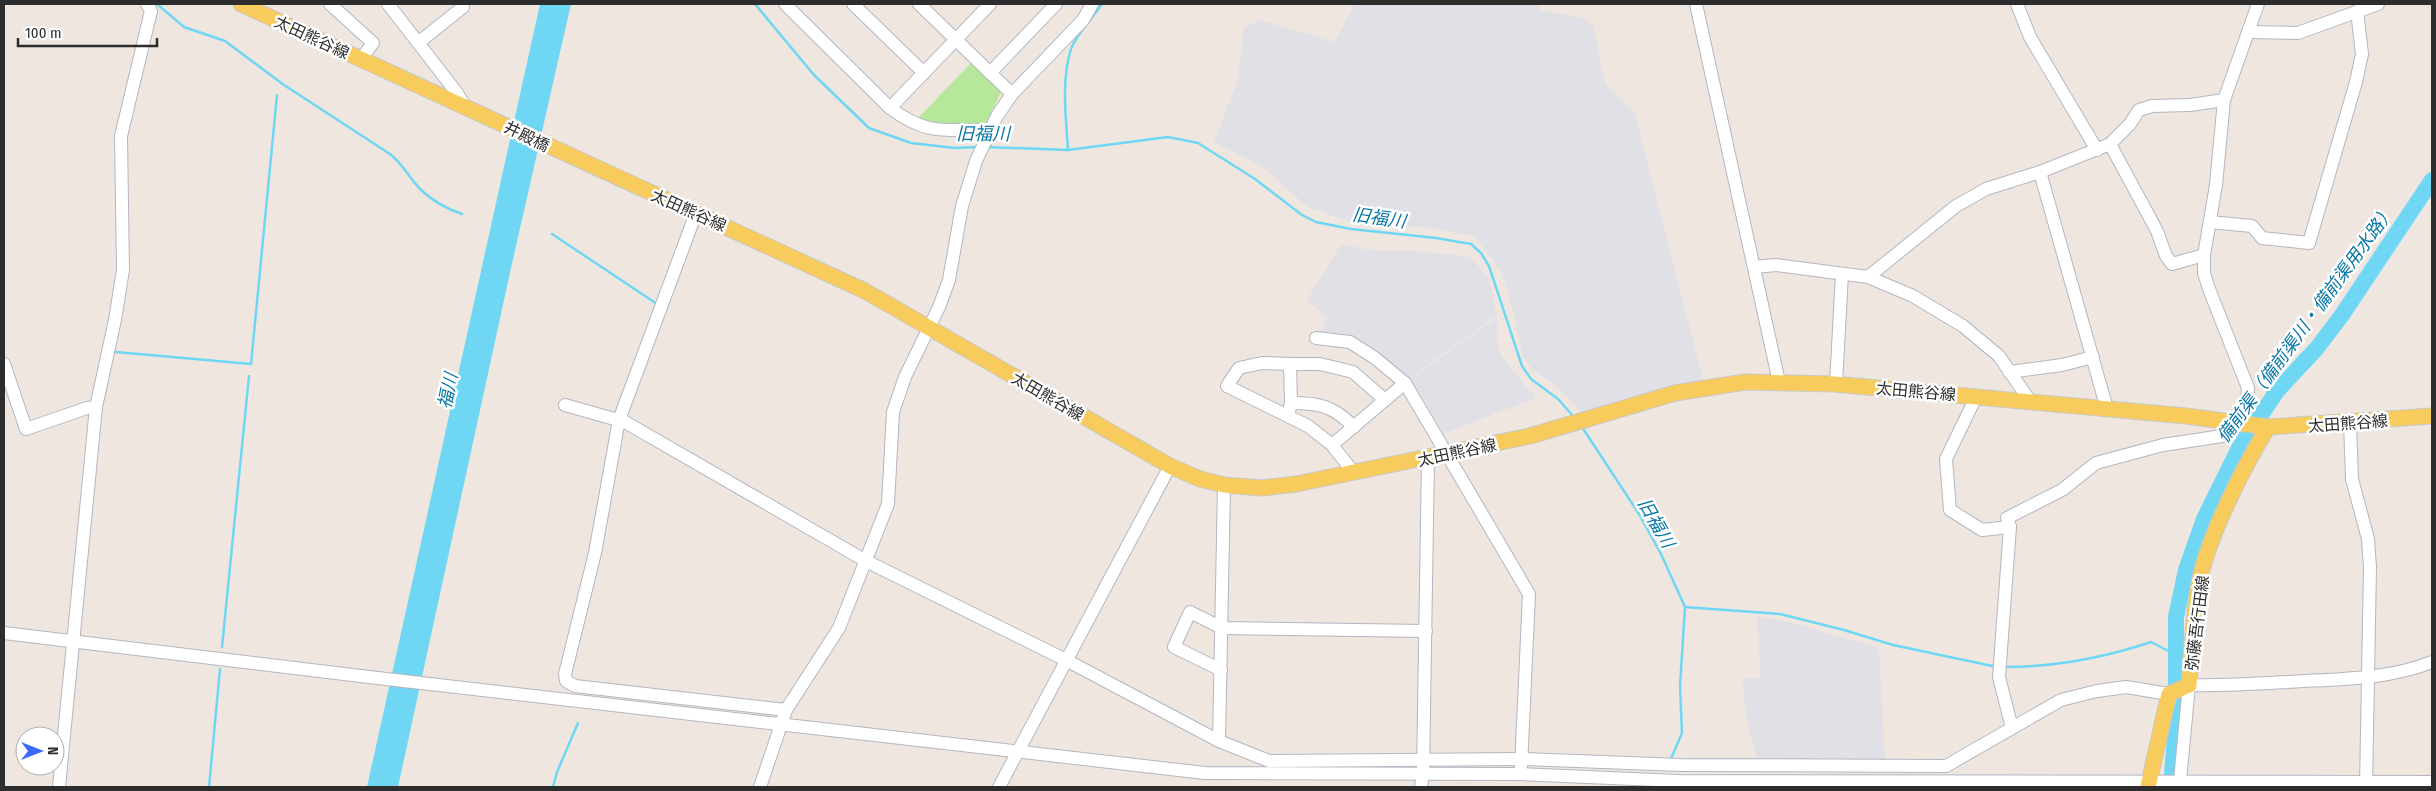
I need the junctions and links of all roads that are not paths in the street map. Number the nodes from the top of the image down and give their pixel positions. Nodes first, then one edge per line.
1 (147, 4) edge
2 (240, 4) edge
3 (330, 4) edge
4 (388, 4) edge
5 (853, 4) edge
6 (922, 4) edge
7 (990, 4) edge
8 (1056, 4) edge
9 (1092, 4) edge
10 (1696, 4) edge
11 (2017, 4) edge
12 (2258, 4) edge
13 (2378, 4) edge
14 (790, 6) edge
15 (463, 7) dead end
16 (2357, 12) junction
17 (2248, 32) junction
18 (956, 40) junction
19 (418, 43) junction
20 (361, 59) junction
21 (924, 73) junction
22 (990, 73) junction
23 (1012, 94) junction
24 (2224, 100) junction
25 (465, 106) junction
26 (890, 108) junction
27 (493, 119) joint
28 (987, 134) junction
29 (2110, 144) junction
30 (2097, 150) junction
31 (561, 152) joint
32 (2040, 172) junction
33 (696, 213) junction
34 (2210, 222) junction
35 (2204, 255) junction
36 (1754, 267) junction
37 (1842, 274) junction
38 (1868, 277) junction
39 (928, 328) junction
40 (1316, 338) dead end
41 (2093, 357) junction
42 (4, 364) edge
43 (1290, 364) junction
44 (2009, 372) junction
45 (1779, 382) junction
46 (1405, 383) junction
47 (1836, 384) junction
48 (1976, 396) junction
49 (1385, 400) junction
50 (2030, 401) junction
51 (1291, 403) junction
52 (565, 405) dead end
53 (96, 407) junction
54 (2107, 409) junction
55 (1288, 416) junction
56 (2432, 416) edge
57 (619, 420) junction
58 (2244, 423) junction
59 (2350, 423) junction
60 (1354, 426) junction
61 (2266, 427) junction
62 (1332, 445) junction
63 (1447, 454) junction
64 (1428, 458) junction
65 (1170, 466) junction
66 (1354, 473) junction
67 (1224, 486) junction
68 (2010, 527) junction
69 (866, 561) junction
70 (1222, 628) junction
71 (1426, 631) junction
72 (4, 633) edge
73 (74, 641) junction
74 (1066, 660) junction
75 (2432, 662) edge
76 (1221, 670) junction
77 (2368, 678) junction
78 (2189, 685) junction
79 (2169, 694) junction
80 (786, 710) junction
81 (782, 724) junction
82 (2012, 728) junction
83 (1220, 741) junction
84 (1017, 752) junction
85 (1423, 759) junction
86 (1523, 759) junction
87 (1423, 774) junction
88 (1519, 774) junction
89 (2180, 781) junction
90 (2432, 782) edge
91 (2154, 783) edge
92 (2366, 784) edge
93 (60, 787) edge
94 (760, 787) edge
95 (999, 787) edge
96 (1421, 787) edge

1 - 53 street
2 - 20 main road, 太田熊谷線
3 - 20 street
4 - 19 street
5 - 21 street
6 - 18 street
7 - 18 street
8 - 22 street
9 - 23 street
10 - 36 street
11 - 30 street
12 - 17 street
13 - 16 street
14 - 26 street
15 - 19 street
16 - 17 street
16 - 34 street
17 - 24 street
18 - 21 street
18 - 22 street
19 - 25 street
20 - 25 main road, 太田熊谷線
21 - 26 street
22 - 23 street
23 - 28 street
24 - 29 street
24 - 34 street
25 - 27 main road, 太田熊谷線
26 - 28 street
27 - 31 main road, 井殿橋
28 - 39 street
29 - 30 street
29 - 35 street
30 - 32 street
31 - 33 main road, 太田熊谷線
32 - 38 street
32 - 41 street
33 - 39 main road, 太田熊谷線
33 - 57 street
34 - 35 street
35 - 58 street
36 - 37 street
36 - 45 street
37 - 38 street
37 - 47 street
38 - 44 street
39 - 65 main road, 太田熊谷線
39 - 69 street
40 - 46 street
41 - 44 street
41 - 54 street
42 - 53 street
43 - 49 street
43 - 51 street
43 - 55 street
44 - 50 street
45 - 47 main road, 太田熊谷線
45 - 63 main road, 太田熊谷線
46 - 49 street
46 - 63 street
47 - 48 main road, 太田熊谷線
48 - 50 main road, 太田熊谷線
48 - 68 street
49 - 60 street
50 - 54 main road, 太田熊谷線
51 - 55 street
51 - 60 street
52 - 57 street
53 - 73 street
54 - 58 main road, 太田熊谷線
55 - 62 street
56 - 59 main road, 太田熊谷線
57 - 69 street
57 - 80 street
58 - 61 main road, 太田熊谷線
58 - 68 street
59 - 61 main road, 太田熊谷線
59 - 77 street
60 - 62 street
61 - 78 main road, 弥藤吾行田線
62 - 66 street
63 - 64 main road, 太田熊谷線
63 - 86 street
64 - 66 main road, 太田熊谷線
64 - 71 street
65 - 67 main road, 太田熊谷線
65 - 74 street
66 - 67 main road, 太田熊谷線
67 - 70 street
68 - 82 street
69 - 74 street
69 - 80 street
70 - 71 street
70 - 76 street
70 - 76 street
71 - 85 street
72 - 73 street
73 - 81 street
73 - 93 street
74 - 83 street
74 - 84 street
75 - 77 street
76 - 83 street
77 - 78 street
77 - 92 street
78 - 79 main road, 弥藤吾行田線
78 - 89 street
79 - 82 street
79 - 91 main road
80 - 81 street
81 - 84 street
81 - 94 street
82 - 86 street
83 - 85 street
84 - 87 street
84 - 95 street
85 - 86 street
85 - 87 street
86 - 88 street
87 - 88 street
87 - 96 street
88 - 91 street
89 - 91 street
89 - 92 street
90 - 92 street

